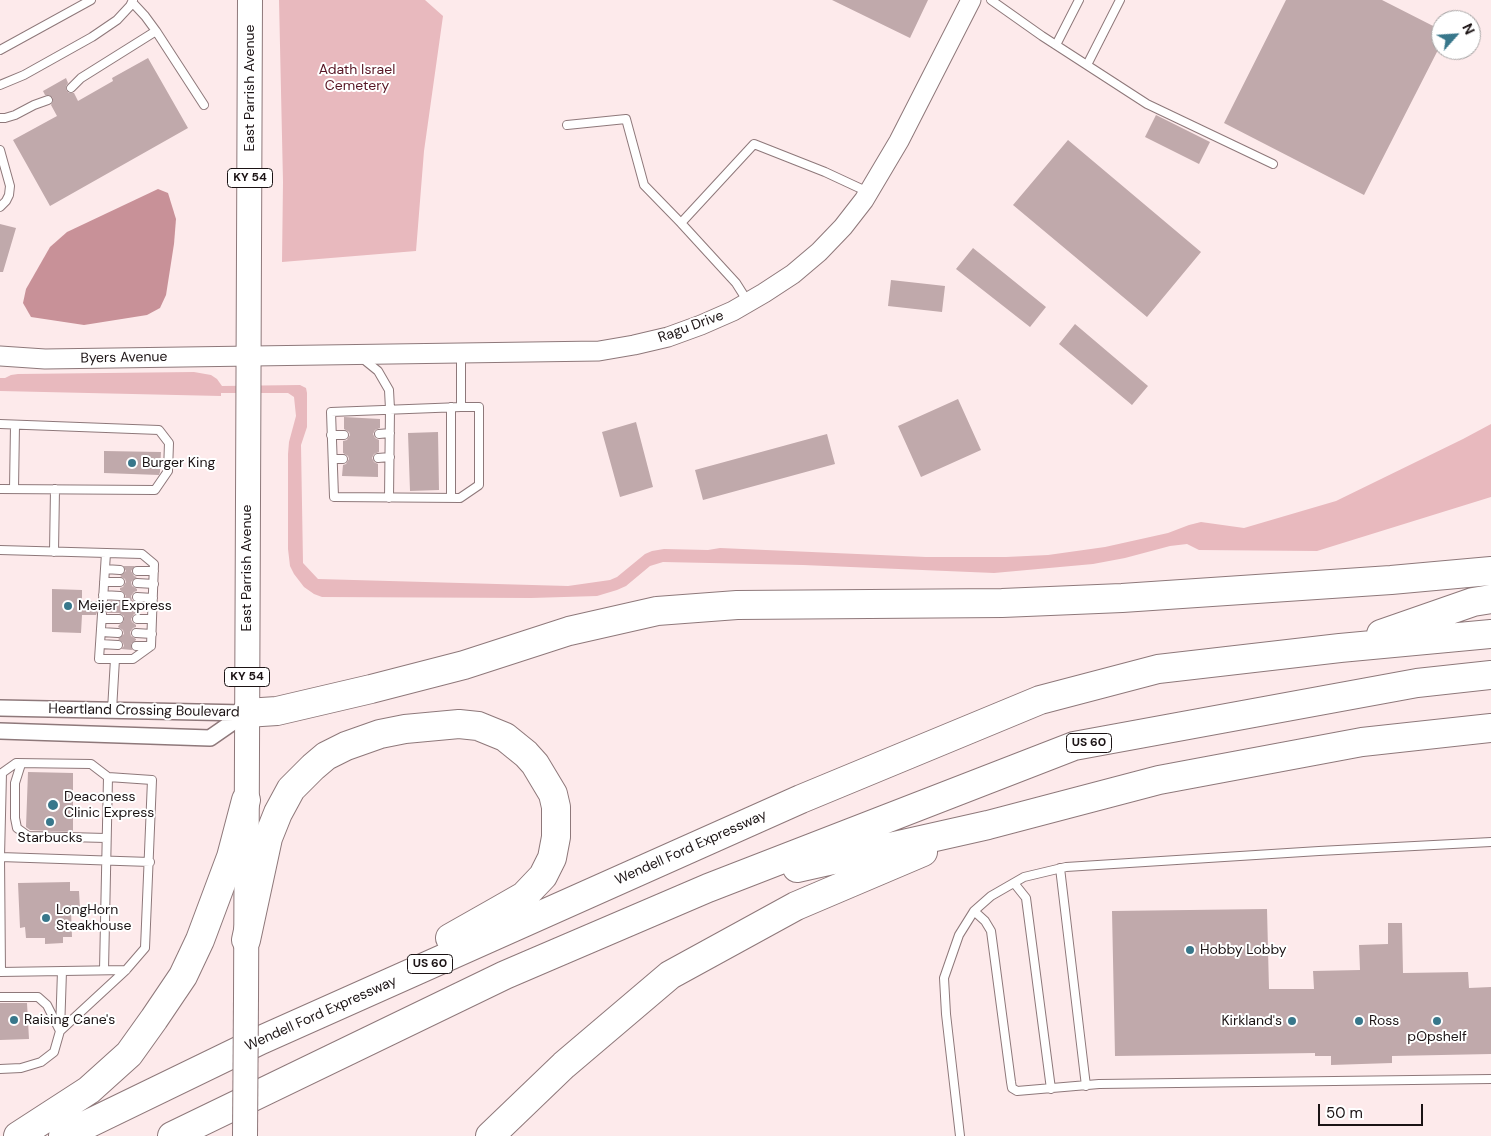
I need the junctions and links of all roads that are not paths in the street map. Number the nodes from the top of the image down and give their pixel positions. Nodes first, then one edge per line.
1 (91, 0) edge
2 (250, 0) edge
3 (971, 0) edge
4 (991, 0) edge
5 (1079, 0) edge
6 (1120, 0) edge
7 (133, 1) edge
8 (156, 31) junction
9 (1056, 45) junction
10 (0, 50) edge
11 (1087, 65) junction
12 (0, 85) edge
13 (71, 88) dead end
14 (48, 100) dead end
15 (204, 106) dead end
16 (0, 118) edge
17 (567, 125) dead end
18 (0, 150) edge
19 (1273, 164) dead end
20 (868, 192) junction
21 (0, 207) edge
22 (681, 223) junction
23 (748, 302) junction
24 (461, 353) junction
25 (357, 355) junction
26 (0, 356) edge
27 (249, 356) junction
28 (451, 407) junction
29 (461, 407) junction
30 (390, 409) junction
31 (0, 424) edge
32 (15, 424) junction
33 (390, 433) junction
34 (344, 434) dead end
35 (379, 434) dead end
36 (331, 435) junction
37 (390, 457) junction
38 (378, 458) dead end
39 (332, 459) junction
40 (343, 459) dead end
41 (0, 489) edge
42 (14, 489) junction
43 (55, 489) junction
44 (390, 498) junction
45 (451, 498) junction
46 (0, 550) edge
47 (54, 552) junction
48 (106, 553) junction
49 (105, 569) junction
50 (120, 570) dead end
51 (137, 571) dead end
52 (154, 571) junction
53 (1491, 571) edge
54 (104, 582) junction
55 (120, 582) dead end
56 (137, 583) dead end
57 (154, 584) junction
58 (120, 596) dead end
59 (137, 597) dead end
60 (153, 598) junction
61 (1491, 599) edge
62 (119, 619) dead end
63 (136, 619) dead end
64 (152, 619) junction
65 (101, 632) junction
66 (118, 632) dead end
67 (136, 633) dead end
68 (152, 634) junction
69 (1491, 634) edge
70 (100, 644) junction
71 (118, 645) dead end
72 (136, 646) dead end
73 (151, 646) junction
74 (1340, 648) junction
75 (115, 659) junction
76 (1491, 675) edge
77 (0, 708) edge
78 (112, 710) junction
79 (246, 713) junction
80 (1491, 728) edge
81 (0, 731) edge
82 (21, 764) junction
83 (108, 776) junction
84 (246, 800) junction
85 (988, 825) junction
86 (106, 838) junction
87 (1491, 842) edge
88 (0, 857) edge
89 (105, 861) junction
90 (150, 862) junction
91 (1060, 868) junction
92 (1014, 883) junction
93 (708, 888) junction
94 (974, 911) junction
95 (246, 940) junction
96 (104, 970) junction
97 (126, 970) junction
98 (62, 971) junction
99 (1, 972) edge
100 (0, 997) edge
101 (60, 1031) junction
102 (261, 1040) junction
103 (0, 1069) edge
104 (1491, 1079) edge
105 (1086, 1086) junction
106 (1051, 1089) junction
107 (18, 1136) edge
108 (63, 1136) edge
109 (172, 1136) edge
110 (245, 1136) edge
111 (490, 1136) edge
112 (960, 1136) edge

1 - 10 lane
2 - 27 main road, East Parrish Avenue / KY 54
3 - 20 street, Ragu Drive
4 - 9 lane
5 - 9 lane
6 - 11 lane
7 - 8 lane
7 - 12 lane
8 - 13 lane
8 - 15 lane
9 - 11 lane
11 - 19 lane
14 - 16 lane
17 - 22 lane
18 - 21 lane
20 - 22 lane
20 - 23 street, Ragu Drive
22 - 23 lane
23 - 24 street, Ragu Drive
24 - 25 street, Ragu Drive
24 - 29 lane
25 - 27 street, Ragu Drive
25 - 30 lane
26 - 27 street, Byers Avenue
27 - 79 main road, East Parrish Avenue / KY 54
28 - 29 lane
28 - 30 lane
28 - 45 lane
29 - 45 lane
30 - 33 lane
30 - 36 lane
31 - 32 lane
32 - 42 lane
32 - 43 lane
33 - 35 lane
33 - 37 lane
34 - 36 lane
36 - 39 lane
37 - 38 lane
37 - 44 lane
39 - 40 lane
39 - 44 lane
41 - 42 lane
42 - 43 lane
43 - 47 lane
44 - 45 lane
46 - 47 lane
47 - 48 lane
48 - 49 lane
48 - 52 lane
49 - 50 lane
49 - 54 lane
51 - 52 lane
52 - 57 lane
53 - 79 highway
54 - 55 lane
54 - 58 lane
56 - 57 lane
57 - 60 lane
59 - 60 lane
60 - 64 lane
61 - 74 highway
62 - 65 lane
63 - 64 lane
64 - 68 lane
65 - 66 lane
65 - 70 lane
67 - 68 lane
68 - 73 lane
69 - 74 highway, US 60
70 - 71 lane
70 - 75 lane
72 - 73 lane
73 - 75 lane
74 - 102 highway, Wendell Ford Expressway / US 60
75 - 78 lane
76 - 93 highway, US 60
77 - 78 street, Heartland Crossing Boulevard
78 - 79 street, Heartland Crossing Boulevard
79 - 81 street, Heartland Crossing Boulevard
79 - 84 main road, East Parrish Avenue / KY 54
80 - 85 highway
82 - 83 lane
82 - 86 lane
82 - 88 lane
83 - 86 lane
83 - 90 lane
84 - 95 main road, East Parrish Avenue / KY 54
84 - 107 highway
85 - 93 highway
85 - 111 highway
86 - 89 lane
87 - 91 lane
88 - 89 lane
88 - 99 lane
89 - 90 lane
89 - 96 lane
90 - 97 lane
91 - 92 lane
91 - 105 lane
92 - 94 lane
92 - 106 lane
93 - 109 highway, US 60
94 - 106 lane
94 - 112 lane
95 - 102 highway
95 - 110 main road, East Parrish Avenue / KY 54, bridge
96 - 97 lane
96 - 98 lane
97 - 101 lane
98 - 99 lane
98 - 101 lane
100 - 101 lane
101 - 103 lane
102 - 108 highway, Wendell Ford Expressway / US 60
104 - 105 lane
105 - 106 lane

